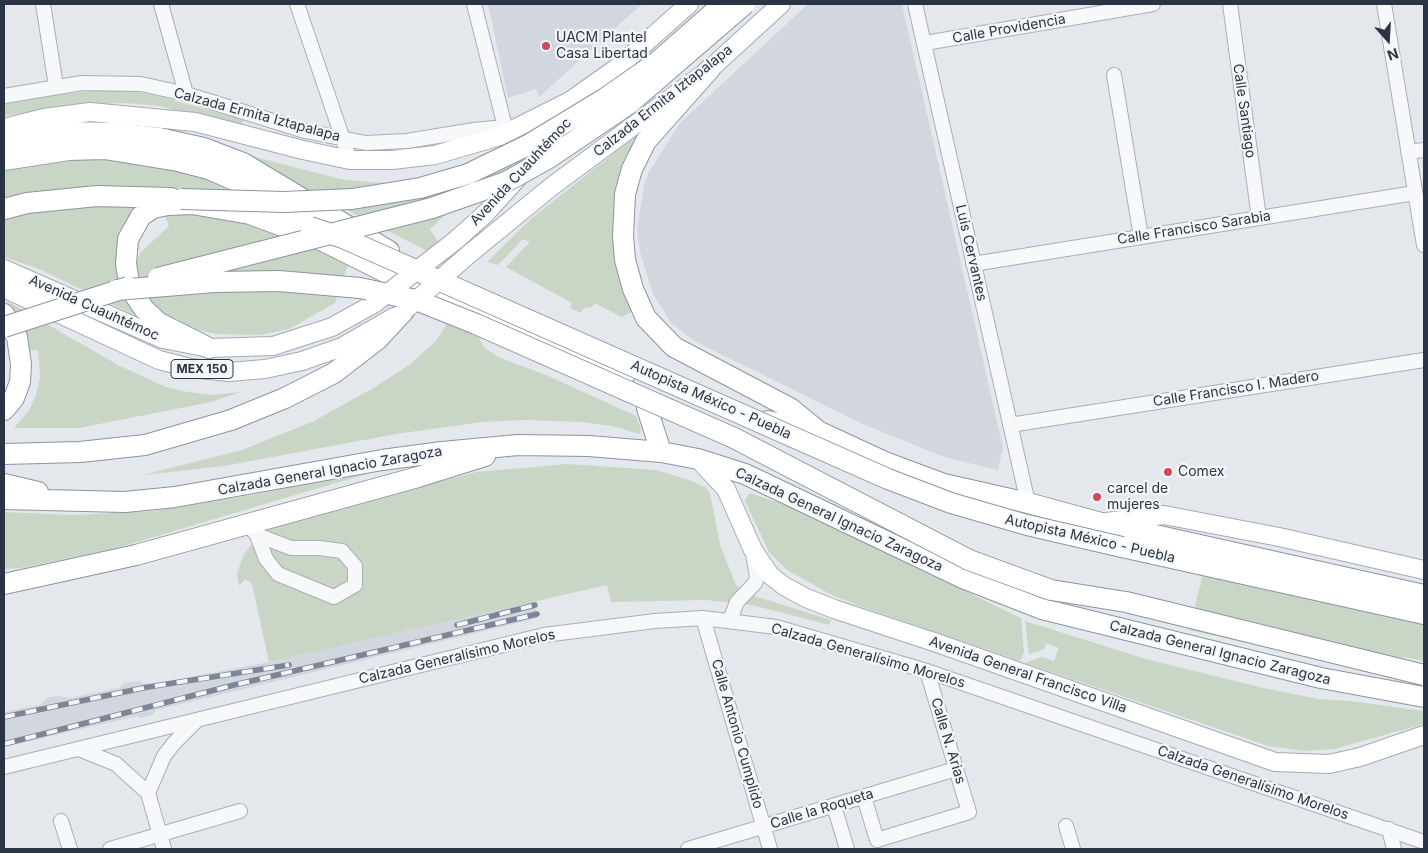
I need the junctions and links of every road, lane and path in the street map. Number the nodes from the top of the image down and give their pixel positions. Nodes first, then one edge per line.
1 (43, 4) edge
2 (161, 4) edge
3 (297, 4) edge
4 (474, 4) edge
5 (689, 4) edge
6 (722, 4) edge
7 (745, 4) edge
8 (780, 4) edge
9 (915, 4) edge
10 (1153, 4) edge
11 (1230, 4) edge
12 (1384, 4) edge
13 (1081, 10) edge
14 (663, 26) junction
15 (925, 44) junction
16 (618, 67) junction
17 (710, 69) junction
18 (1114, 75) dead end
19 (692, 83) junction
20 (56, 86) junction
21 (186, 94) junction
22 (4, 96) edge
23 (268, 120) junction
24 (4, 128) edge
25 (506, 130) junction
26 (343, 139) junction
27 (263, 140) junction
28 (4, 142) edge
29 (1424, 150) edge
30 (1408, 152) junction
31 (4, 160) edge
32 (350, 160) junction
33 (1415, 193) junction
34 (182, 199) junction
35 (4, 208) edge
36 (1259, 218) junction
37 (1141, 237) junction
38 (1424, 244) edge
39 (974, 264) junction
40 (4, 269) edge
41 (4, 288) edge
42 (116, 290) junction
43 (410, 305) junction
44 (4, 314) edge
45 (4, 326) edge
46 (209, 348) junction
47 (1424, 360) edge
48 (648, 408) junction
49 (4, 410) edge
50 (762, 420) junction
51 (1010, 425) junction
52 (820, 432) junction
53 (518, 445) junction
54 (661, 452) junction
55 (4, 454) edge
56 (698, 459) junction
57 (4, 484) edge
58 (4, 499) edge
59 (76, 502) junction
60 (1028, 503) junction
61 (827, 513) junction
62 (1101, 523) junction
63 (251, 529) junction
64 (753, 550) junction
65 (1424, 570) edge
66 (4, 584) edge
67 (1424, 595) edge
68 (1424, 614) edge
69 (703, 618) junction
70 (730, 620) junction
71 (926, 670) junction
72 (1424, 675) edge
73 (1424, 697) edge
74 (199, 719) junction
75 (1424, 735) edge
76 (78, 749) junction
77 (4, 767) edge
78 (956, 769) junction
79 (148, 793) junction
80 (864, 797) junction
81 (834, 806) junction
82 (240, 811) dead end
83 (60, 821) dead end
84 (764, 826) junction
85 (1066, 826) dead end
86 (1389, 829) junction
87 (160, 834) junction
88 (1424, 842) edge
89 (70, 849) edge
90 (110, 849) edge
91 (164, 849) edge
92 (688, 849) edge
93 (770, 849) edge
94 (847, 849) edge
95 (1072, 849) edge
96 (1394, 849) edge

1 - 20 street
2 - 21 street
3 - 26 street
4 - 25 street
5 - 14 main road, Calzada Ermita Iztapalapa
6 - 34 highway, bridge
7 - 42 highway, bridge
8 - 17 main road, Calzada Ermita Iztapalapa
9 - 15 street, Luis Cervantes
10 - 13 street, Calle Providencia
11 - 36 street, Calle Santiago
12 - 30 street
13 - 15 street, Calle Providencia
14 - 16 main road, Calzada Ermita Iztapalapa
14 - 19 main road
15 - 39 street, Luis Cervantes
16 - 25 main road, Calzada Ermita Iztapalapa
16 - 46 main road, Avenida Cuauhtémoc / MEX 150, bridge
17 - 19 main road, Calzada Ermita Iztapalapa
17 - 52 highway
18 - 37 street
19 - 43 main road, Calzada Ermita Iztapalapa, bridge
20 - 21 street, Calzada Ermita Iztapalapa
20 - 22 street, Calzada Ermita Iztapalapa
21 - 23 street, Calzada Ermita Iztapalapa
23 - 26 street, Calzada Ermita Iztapalapa
23 - 27 street
24 - 27 main road, Calzada Ermita Iztapalapa
25 - 26 street, Calzada Ermita Iztapalapa
25 - 32 main road, Calzada Ermita Iztapalapa
26 - 32 street
27 - 32 main road, Calzada Ermita Iztapalapa
28 - 50 highway
29 - 30 street
30 - 33 street
31 - 50 highway
33 - 36 street, Calle Francisco Sarabia
33 - 38 street
34 - 35 highway, Autopista México - Puebla
34 - 68 highway, Autopista México - Puebla, bridge
36 - 37 street, Calle Francisco Sarabia
37 - 39 street, Calle Francisco Sarabia
39 - 51 street, Luis Cervantes
40 - 46 main road, Avenida Cuauhtémoc / MEX 150
41 - 43 main road, Avenida Cuauhtémoc / MEX 150
42 - 43 highway, Autopista México - Puebla, bridge
42 - 45 highway, bridge
43 - 55 highway
43 - 72 highway, Autopista México - Puebla, bridge
44 - 49 highway
46 - 48 highway
47 - 51 street, Calle Francisco I. Madero
48 - 54 highway
48 - 61 highway
50 - 52 highway
51 - 60 street, Luis Cervantes
52 - 60 highway
53 - 54 highway, Calzada General Ignacio Zaragoza
53 - 59 highway, Calzada General Ignacio Zaragoza
53 - 63 highway
54 - 56 highway, Calzada General Ignacio Zaragoza
56 - 61 highway, Calzada General Ignacio Zaragoza
56 - 64 main road, Avenida General Francisco Villa
57 - 59 highway
58 - 59 highway, Calzada General Ignacio Zaragoza
60 - 62 highway
61 - 73 highway, Calzada General Ignacio Zaragoza
62 - 65 main road
62 - 67 highway
63 - 63 street
63 - 66 highway
64 - 70 street
64 - 75 main road, Avenida General Francisco Villa
69 - 70 street, Calzada Generalísimo Morelos
69 - 74 street, Calzada Generalísimo Morelos
69 - 84 street, Calle Antonio Cumplido
70 - 71 street, Calzada Generalísimo Morelos
71 - 78 street, Calle N. Arias
71 - 86 street, Calzada Generalísimo Morelos
74 - 76 street, Calzada Generalísimo Morelos
74 - 79 street
76 - 77 street, Calzada Generalísimo Morelos
76 - 79 street
78 - 80 street, Calle la Roqueta
78 - 80 street, Calle N. Arias
79 - 87 street
80 - 81 street, Calle la Roqueta
81 - 84 street, Calle la Roqueta
81 - 94 street
82 - 87 street
83 - 89 street
84 - 92 street, Calle la Roqueta
84 - 93 street, Calle Antonio Cumplido
85 - 95 street
86 - 88 street, Calzada Generalísimo Morelos
86 - 96 street
87 - 90 street
87 - 91 street

